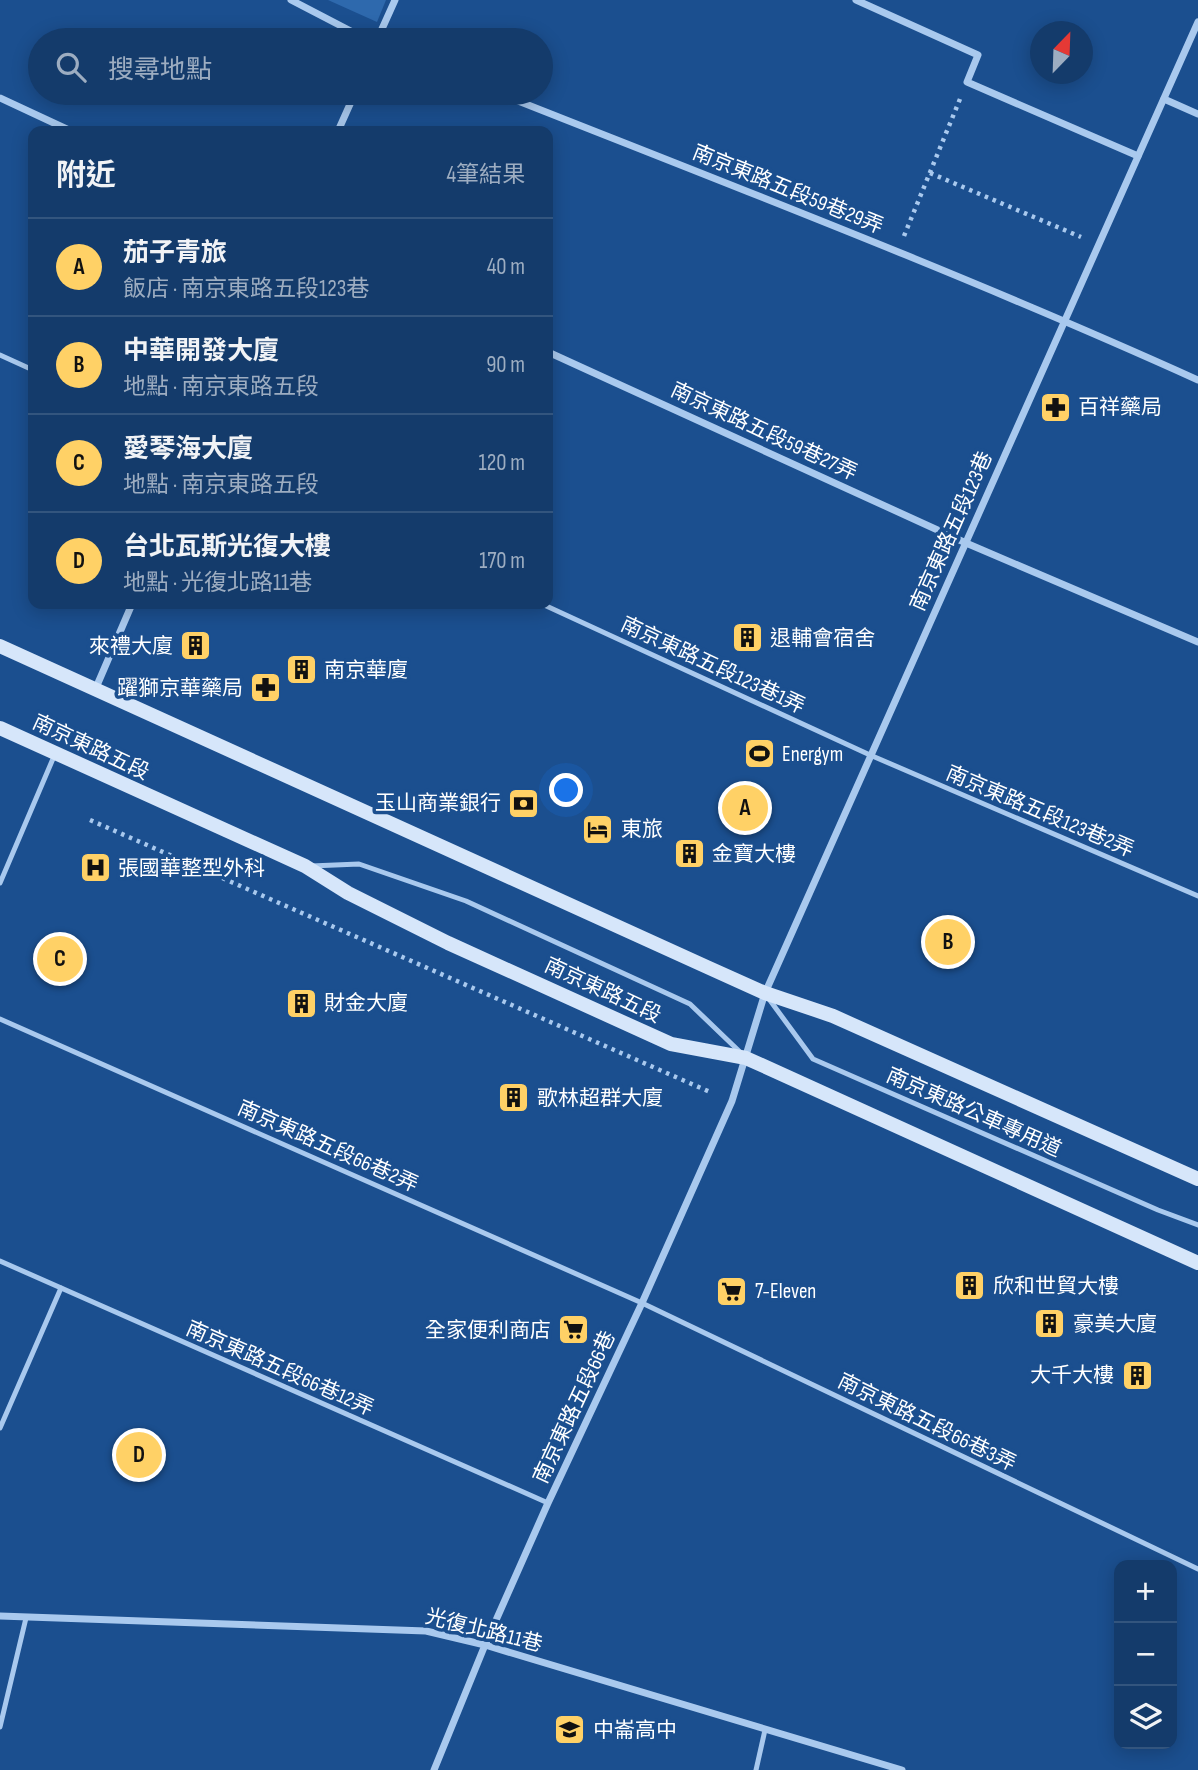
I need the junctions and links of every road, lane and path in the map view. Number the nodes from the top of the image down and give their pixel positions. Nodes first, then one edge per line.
1 (291, 0) edge
2 (395, 0) edge
3 (856, 0) edge
4 (1198, 22) edge
5 (345, 28) edge
6 (382, 28) edge
7 (967, 82) junction
8 (0, 98) edge
9 (1164, 99) junction
10 (350, 105) edge
11 (528, 105) edge
12 (1198, 114) edge
13 (60, 126) edge
14 (340, 126) edge
15 (1138, 156) junction
16 (930, 173) junction
17 (1098, 244) junction
18 (898, 251) junction
19 (1065, 320) junction
20 (553, 354) edge
21 (0, 355) edge
22 (28, 368) edge
23 (1198, 380) edge
24 (966, 543) junction
25 (130, 609) edge
26 (553, 609) edge
27 (1198, 642) edge
28 (0, 646) edge
29 (95, 690) junction
30 (0, 728) edge
31 (55, 754) junction
32 (870, 755) junction
33 (90, 820) dead end
34 (304, 866) junction
35 (0, 883) edge
36 (1198, 896) edge
37 (765, 993) junction
38 (0, 1019) edge
39 (746, 1058) junction
40 (710, 1092) dead end
41 (1198, 1179) edge
42 (1198, 1225) edge
43 (0, 1261) edge
44 (1198, 1263) edge
45 (61, 1288) junction
46 (642, 1303) junction
47 (0, 1427) edge
48 (548, 1503) junction
49 (1198, 1569) edge
50 (0, 1616) edge
51 (26, 1618) junction
52 (485, 1645) junction
53 (0, 1727) edge
54 (765, 1730) junction
55 (433, 1770) edge
56 (756, 1770) edge
57 (902, 1770) edge

1 - 5 street
2 - 6 street
3 - 7 street
4 - 9 street, 南京東路五段123巷
7 - 15 street
7 - 16 path
8 - 13 street
9 - 12 street
9 - 15 street, 南京東路五段123巷
10 - 14 street
11 - 18 street, 南京東路五段59巷29弄
15 - 17 street, 南京東路五段123巷
16 - 17 path
16 - 18 path
17 - 19 street, 南京東路五段123巷
18 - 19 street, 南京東路五段59巷29弄
19 - 23 street, 南京東路五段59巷29弄
19 - 24 street, 南京東路五段123巷
20 - 24 street, 南京東路五段59巷27弄
21 - 22 lane
24 - 27 street, 南京東路五段59巷27弄
24 - 32 street, 南京東路五段123巷
25 - 29 street
26 - 32 lane, 南京東路五段123巷1弄
28 - 29 main road
29 - 37 main road
30 - 31 main road, 南京東路五段
31 - 34 main road, 南京東路五段
31 - 35 lane
32 - 36 lane, 南京東路五段123巷2弄
32 - 37 street, 南京東路五段123巷
33 - 40 path
34 - 39 main road, 南京東路五段
34 - 39 lane
37 - 39 street, 南京東路五段123巷
37 - 41 main road
37 - 42 lane, 南京東路公車專用道
38 - 46 lane, 南京東路五段66巷2弄
39 - 44 main road, 南京東路五段
39 - 46 street, 南京東路五段66巷
43 - 45 lane, 南京東路五段66巷12弄
45 - 47 lane
45 - 48 lane, 南京東路五段66巷12弄
46 - 48 street, 南京東路五段66巷
46 - 49 lane, 南京東路五段66巷3弄
48 - 52 street, 南京東路五段66巷
50 - 51 street, 光復北路11巷
51 - 52 street, 光復北路11巷
51 - 53 lane
52 - 54 street, 光復北路11巷
52 - 55 street, 南京東路五段66巷
54 - 56 lane
54 - 57 street, 光復北路11巷

